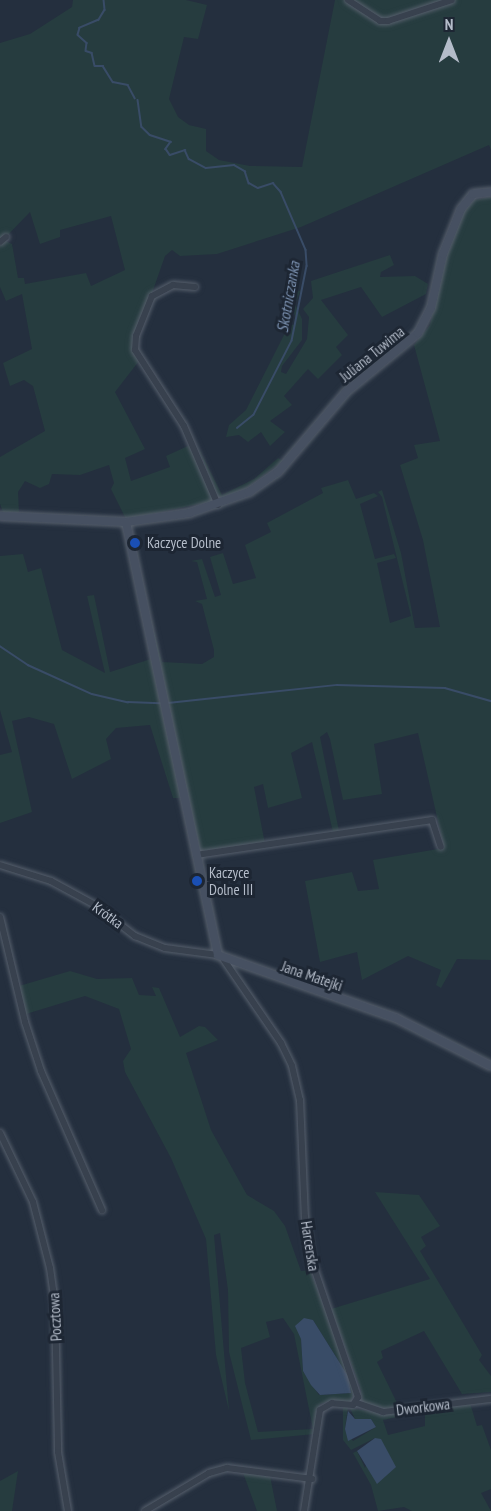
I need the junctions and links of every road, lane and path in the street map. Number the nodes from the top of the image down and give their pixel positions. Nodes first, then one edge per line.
1 (348, 0) edge
2 (452, 0) edge
3 (491, 192) edge
4 (195, 287) dead end
5 (218, 506) junction
6 (1, 514) edge
7 (126, 522) junction
8 (441, 847) dead end
9 (196, 855) junction
10 (0, 865) edge
11 (0, 917) edge
12 (221, 957) junction
13 (491, 1065) edge
14 (0, 1133) edge
15 (102, 1210) dead end
16 (491, 1399) edge
17 (357, 1403) junction
18 (312, 1479) junction
19 (68, 1511) edge
20 (145, 1511) edge
21 (304, 1511) edge

1 - 2 street
3 - 5 street, Juliana Tuwima
4 - 5 street
5 - 7 street, Juliana Tuwima
6 - 7 street, Juliana Tuwima
7 - 9 street
8 - 9 street
9 - 12 street
10 - 12 street, Krótka
11 - 15 street
12 - 13 street, Jana Matejki
12 - 17 street, Harcerska
14 - 19 street, Pocztowa
16 - 17 street, Dworkowa
17 - 18 street
18 - 20 street
18 - 21 street

